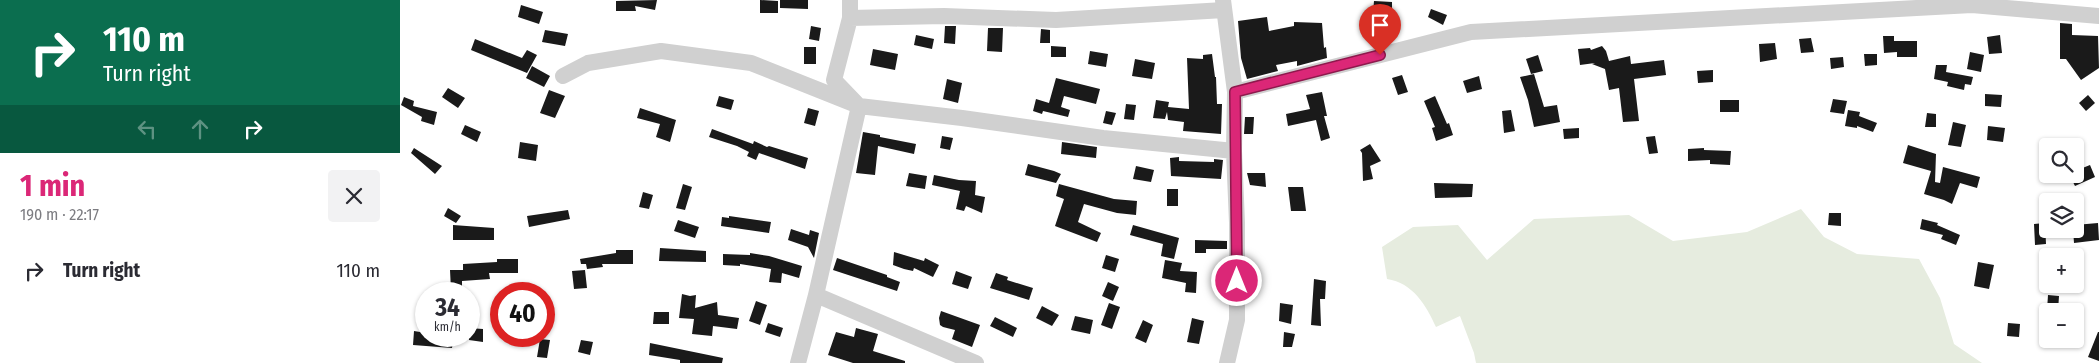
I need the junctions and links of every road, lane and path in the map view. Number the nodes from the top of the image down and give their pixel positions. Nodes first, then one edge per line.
1 (850, 0) edge
2 (1224, 5) edge
3 (2099, 16) edge
4 (850, 18) junction
5 (563, 76) dead end
6 (1235, 92) junction
7 (860, 106) junction
8 (1234, 152) junction
9 (816, 295) junction
10 (798, 363) edge
11 (976, 363) edge
12 (1227, 363) edge

1 - 4 street
2 - 4 street
2 - 6 street
3 - 6 street
4 - 7 street
5 - 7 street
6 - 8 street
7 - 8 street
7 - 9 street
8 - 12 street
9 - 10 street
9 - 11 street

